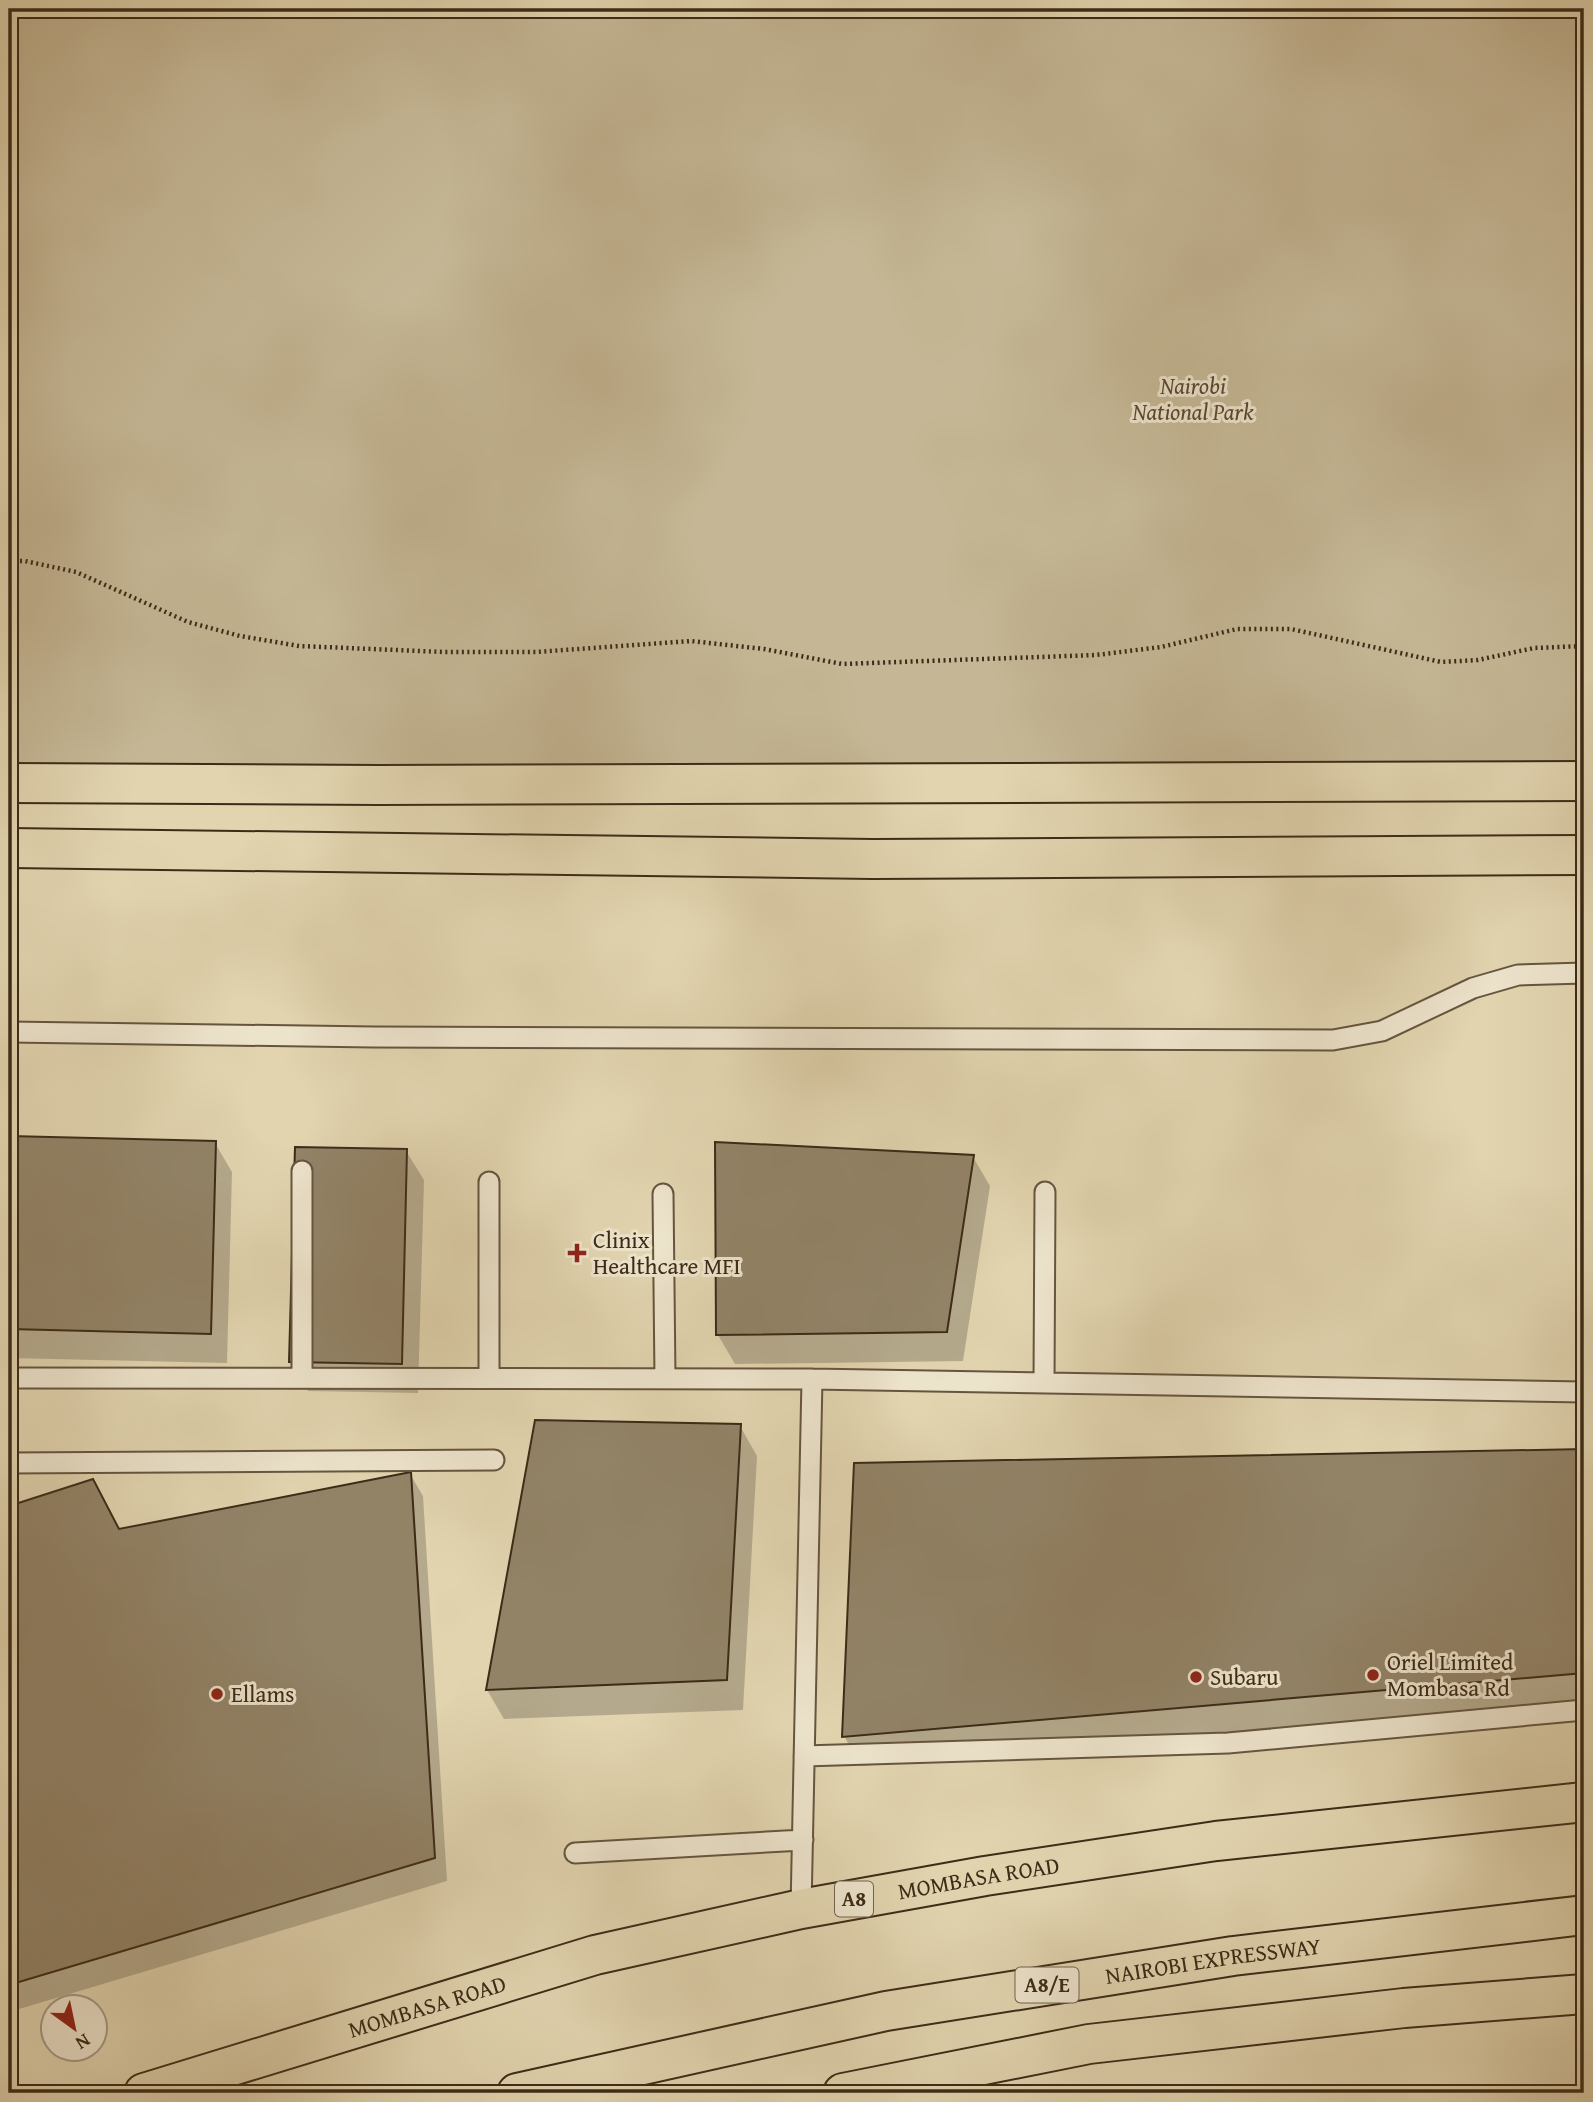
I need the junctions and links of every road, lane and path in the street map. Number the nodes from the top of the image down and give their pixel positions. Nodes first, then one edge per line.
1 (9, 561) edge
2 (1584, 646) edge
3 (1584, 781) edge
4 (9, 783) edge
5 (9, 848) edge
6 (1584, 855) edge
7 (1584, 973) edge
8 (9, 1031) edge
9 (302, 1171) dead end
10 (489, 1182) dead end
11 (1045, 1192) dead end
12 (663, 1194) dead end
13 (9, 1378) edge
14 (302, 1378) junction
15 (489, 1378) junction
16 (665, 1378) junction
17 (811, 1379) junction
18 (1044, 1383) junction
19 (1584, 1392) edge
20 (494, 1460) dead end
21 (9, 1463) edge
22 (1584, 1710) edge
23 (804, 1756) junction
24 (1584, 1802) edge
25 (803, 1840) junction
26 (575, 1853) dead end
27 (801, 1909) junction
28 (1584, 1915) edge
29 (1584, 1994) edge
30 (144, 2093) edge
31 (517, 2093) edge
32 (843, 2093) edge

1 - 2 path
3 - 4 main road
5 - 6 main road
7 - 8 lane
9 - 14 lane
10 - 15 lane
11 - 18 lane
12 - 16 lane
13 - 14 lane
14 - 15 lane
15 - 16 lane
16 - 17 lane
17 - 18 lane
17 - 23 lane
18 - 19 lane
20 - 21 lane
22 - 23 lane
23 - 25 lane
24 - 27 main road, MOMBASA ROAD / A8
25 - 26 lane
25 - 27 lane
27 - 30 main road, MOMBASA ROAD / A8
28 - 31 main road, NAIROBI EXPRESSWAY / A8/E
29 - 32 main road

